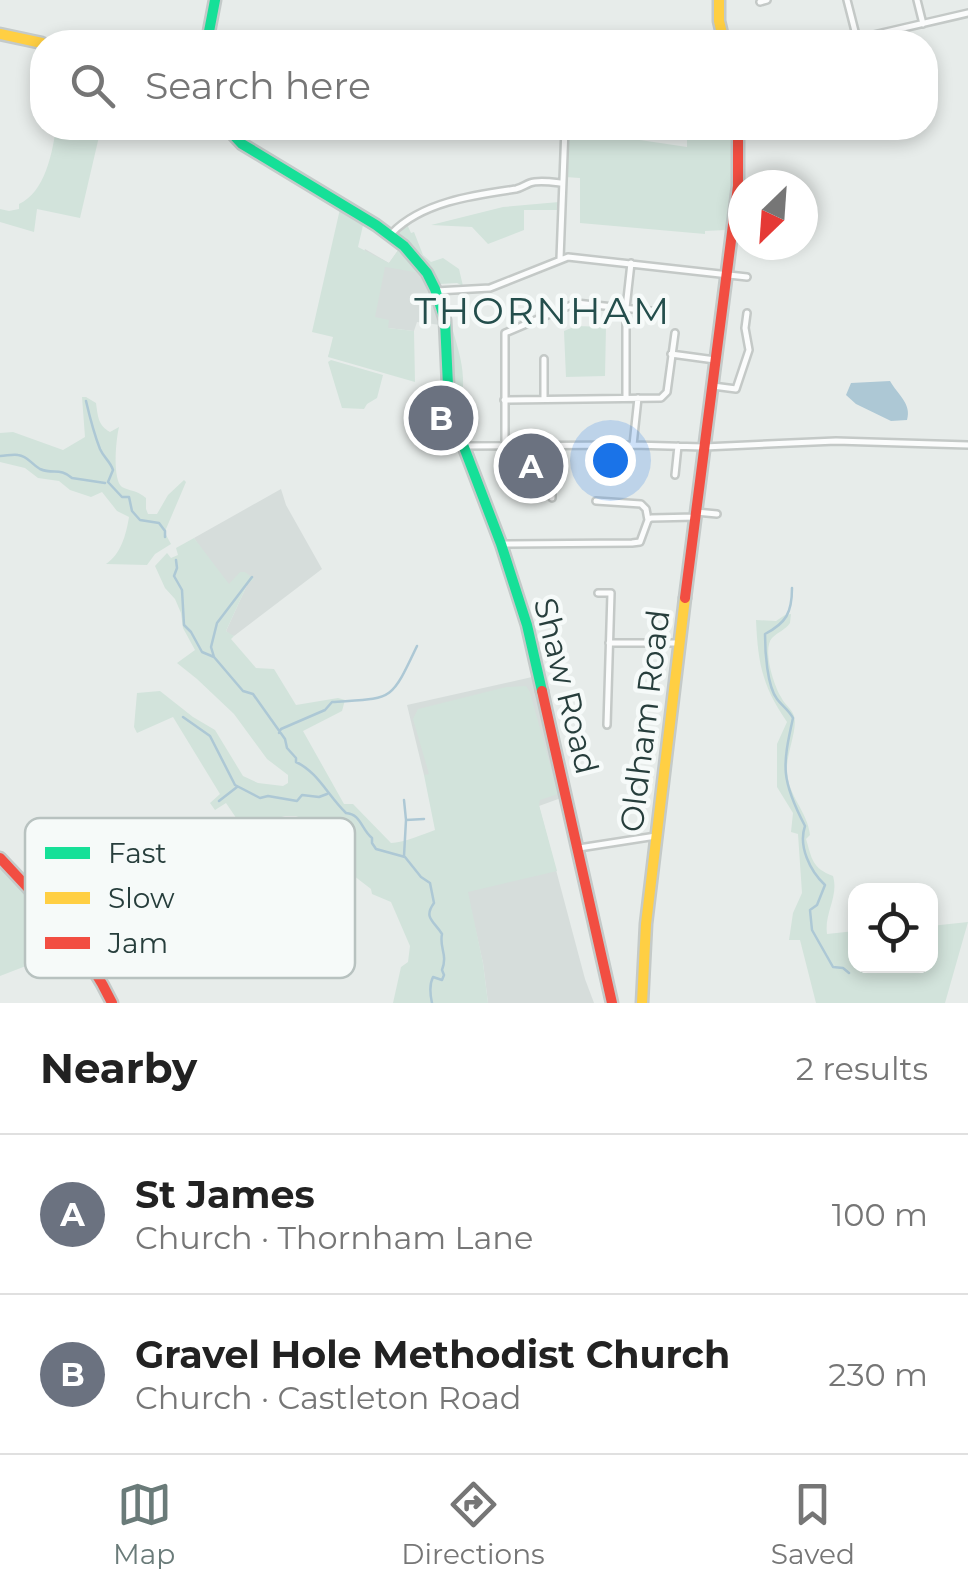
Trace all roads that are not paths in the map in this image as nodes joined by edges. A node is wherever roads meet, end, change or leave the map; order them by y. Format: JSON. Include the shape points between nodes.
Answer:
{"nodes":[{"id":1,"x":215,"y":0,"type":"edge"},
{"id":2,"x":718,"y":0,"type":"edge"},
{"id":3,"x":847,"y":0,"type":"edge"},
{"id":4,"x":917,"y":0,"type":"edge"},
{"id":5,"x":968,"y":13,"type":"edge"},
{"id":6,"x":923,"y":24,"type":"junction"},
{"id":7,"x":209,"y":30,"type":"edge"},
{"id":8,"x":721,"y":30,"type":"edge"},
{"id":9,"x":854,"y":30,"type":"edge"},
{"id":10,"x":896,"y":30,"type":"edge"},
{"id":11,"x":0,"y":34,"type":"edge"},
{"id":12,"x":30,"y":40,"type":"edge"},
{"id":13,"x":238,"y":140,"type":"edge"},
{"id":14,"x":564,"y":140,"type":"edge"},
{"id":15,"x":738,"y":140,"type":"edge"},
{"id":16,"x":561,"y":182,"type":"junction"},
{"id":17,"x":392,"y":234,"type":"junction"},
{"id":18,"x":560,"y":259,"type":"junction"},
{"id":19,"x":632,"y":263,"type":"junction"},
{"id":20,"x":725,"y":274,"type":"junction"},
{"id":21,"x":747,"y":277,"type":"dead end"},
{"id":22,"x":436,"y":291,"type":"junction"},
{"id":23,"x":626,"y":308,"type":"junction"},
{"id":24,"x":660,"y":312,"type":"dead end"},
{"id":25,"x":747,"y":313,"type":"dead end"},
{"id":26,"x":675,"y":333,"type":"dead end"},
{"id":27,"x":671,"y":354,"type":"junction"},
{"id":28,"x":544,"y":359,"type":"dead end"},
{"id":29,"x":714,"y":360,"type":"junction"},
{"id":30,"x":712,"y":386,"type":"junction"},
{"id":31,"x":736,"y":389,"type":"junction"},
{"id":32,"x":626,"y":398,"type":"junction"},
{"id":33,"x":638,"y":398,"type":"junction"},
{"id":34,"x":544,"y":399,"type":"junction"},
{"id":35,"x":734,"y":399,"type":"dead end"},
{"id":36,"x":504,"y":400,"type":"junction"},
{"id":37,"x":633,"y":444,"type":"junction"},
{"id":38,"x":552,"y":445,"type":"junction"},
{"id":39,"x":968,"y":445,"type":"edge"},
{"id":40,"x":463,"y":446,"type":"junction"},
{"id":41,"x":504,"y":446,"type":"junction"},
{"id":42,"x":678,"y":446,"type":"junction"},
{"id":43,"x":704,"y":446,"type":"junction"},
{"id":44,"x":676,"y":475,"type":"dead end"},
{"id":45,"x":550,"y":494,"type":"dead end"},
{"id":46,"x":596,"y":501,"type":"dead end"},
{"id":47,"x":696,"y":514,"type":"junction"},
{"id":48,"x":717,"y":514,"type":"dead end"},
{"id":49,"x":648,"y":520,"type":"junction"},
{"id":50,"x":502,"y":544,"type":"junction"},
{"id":51,"x":598,"y":593,"type":"dead end"},
{"id":52,"x":609,"y":643,"type":"junction"},
{"id":53,"x":679,"y":644,"type":"junction"},
{"id":54,"x":607,"y":725,"type":"dead end"},
{"id":55,"x":656,"y":836,"type":"junction"},
{"id":56,"x":579,"y":848,"type":"junction"},
{"id":57,"x":0,"y":858,"type":"edge"},
{"id":58,"x":25,"y":886,"type":"edge"},
{"id":59,"x":100,"y":978,"type":"edge"},
{"id":60,"x":112,"y":1003,"type":"edge"},
{"id":61,"x":612,"y":1003,"type":"edge"},
{"id":62,"x":642,"y":1003,"type":"edge"}],
"edges":[{"from":1,"to":7,"type":"main road"},
{"from":2,"to":8,"type":"main road"},
{"from":3,"to":9,"type":"street"},
{"from":4,"to":6,"type":"street"},
{"from":5,"to":6,"type":"street"},
{"from":6,"to":10,"type":"street"},
{"from":11,"to":12,"type":"main road"},
{"from":13,"to":17,"type":"main road"},
{"from":14,"to":16,"type":"street"},
{"from":15,"to":20,"type":"main road","name":"Oldham Road"},
{"from":16,"to":17,"type":"street","via":[[532,182],[461,200],[414,216]]},
{"from":16,"to":18,"type":"street"},
{"from":17,"to":22,"type":"main road"},
{"from":18,"to":19,"type":"street"},
{"from":18,"to":22,"type":"street","via":[[490,288]]},
{"from":19,"to":20,"type":"street"},
{"from":19,"to":23,"type":"street"},
{"from":20,"to":21,"type":"street"},
{"from":20,"to":29,"type":"main road","name":"Oldham Road"},
{"from":22,"to":40,"type":"main road","name":"Shaw Road","via":[[445,324],[445,391]]},
{"from":23,"to":24,"type":"street"},
{"from":23,"to":32,"type":"street"},
{"from":23,"to":36,"type":"street","via":[[569,304],[505,333]]},
{"from":25,"to":31,"type":"street","via":[[749,350]]},
{"from":26,"to":27,"type":"street"},
{"from":27,"to":29,"type":"street"},
{"from":27,"to":33,"type":"street","via":[[665,396]]},
{"from":28,"to":34,"type":"street"},
{"from":29,"to":30,"type":"main road","name":"Oldham Road"},
{"from":30,"to":31,"type":"street"},
{"from":30,"to":43,"type":"main road","name":"Oldham Road"},
{"from":31,"to":35,"type":"street"},
{"from":32,"to":33,"type":"street"},
{"from":32,"to":34,"type":"street"},
{"from":33,"to":37,"type":"street"},
{"from":34,"to":36,"type":"street"},
{"from":36,"to":41,"type":"street"},
{"from":37,"to":38,"type":"street"},
{"from":37,"to":42,"type":"street"},
{"from":38,"to":41,"type":"street"},
{"from":38,"to":45,"type":"street"},
{"from":39,"to":43,"type":"street"},
{"from":40,"to":41,"type":"street"},
{"from":40,"to":50,"type":"main road","name":"Shaw Road"},
{"from":42,"to":43,"type":"street"},
{"from":42,"to":44,"type":"street"},
{"from":43,"to":47,"type":"main road","name":"Oldham Road"},
{"from":46,"to":49,"type":"street","via":[[641,504]]},
{"from":47,"to":48,"type":"street"},
{"from":47,"to":49,"type":"street"},
{"from":47,"to":53,"type":"main road","name":"Oldham Road"},
{"from":49,"to":50,"type":"street","via":[[640,542]]},
{"from":50,"to":56,"type":"main road","name":"Shaw Road"},
{"from":51,"to":52,"type":"street","via":[[610,593]]},
{"from":52,"to":53,"type":"street"},
{"from":52,"to":54,"type":"street"},
{"from":53,"to":55,"type":"main road","name":"Oldham Road"},
{"from":55,"to":56,"type":"street"},
{"from":55,"to":62,"type":"main road","name":"Oldham Road"},
{"from":56,"to":61,"type":"main road","name":"Shaw Road"},
{"from":57,"to":58,"type":"main road"},
{"from":59,"to":60,"type":"main road"}]}
